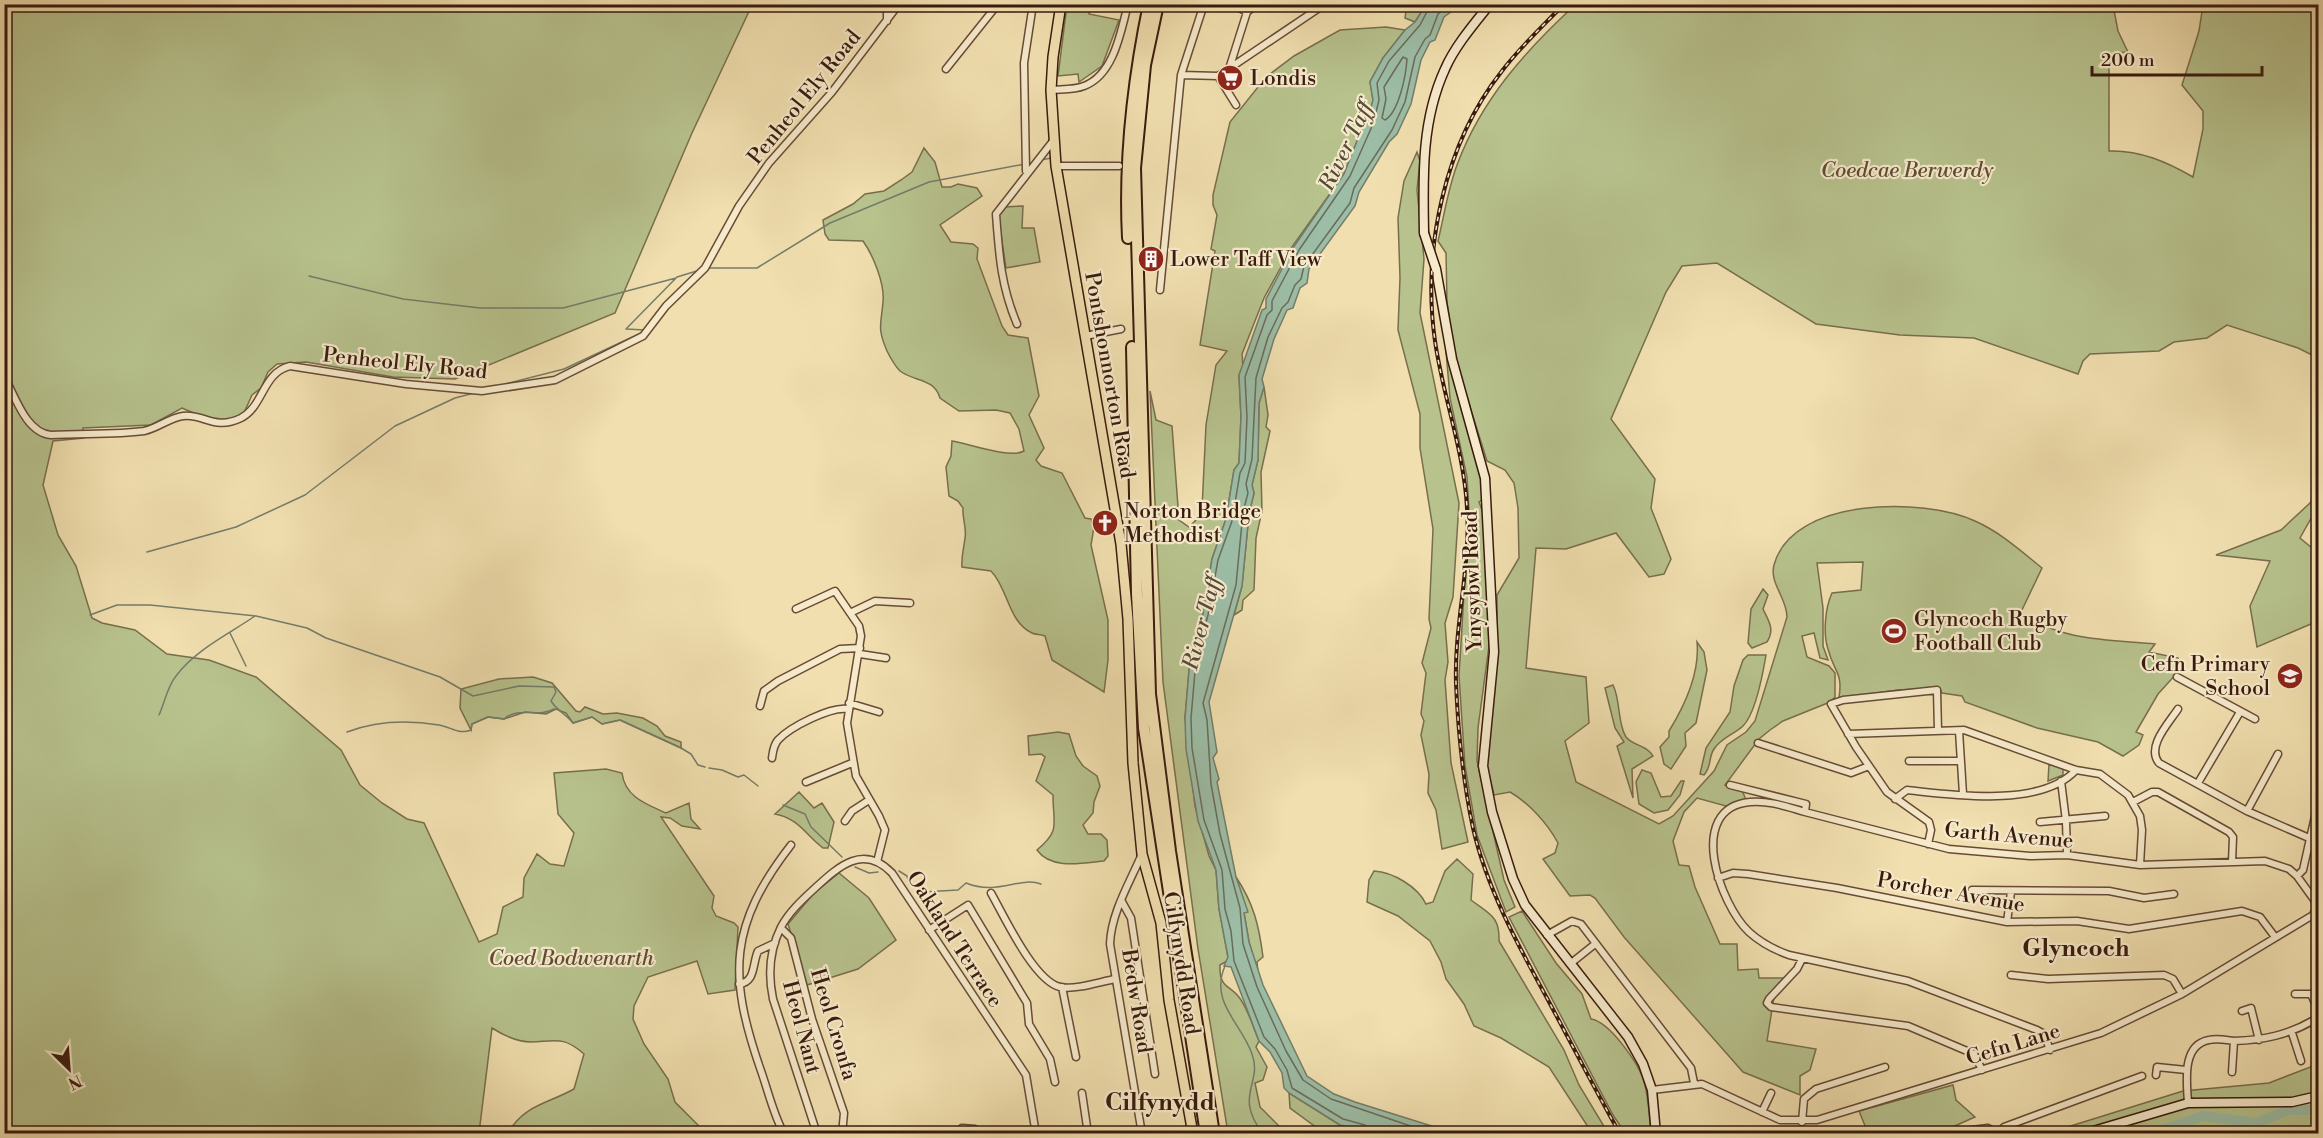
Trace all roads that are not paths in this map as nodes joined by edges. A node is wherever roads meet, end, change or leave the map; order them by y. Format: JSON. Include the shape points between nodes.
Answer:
{"nodes":[{"id":1,"x":887,"y":4,"type":"edge"},
{"id":2,"x":899,"y":4,"type":"edge"},
{"id":3,"x":998,"y":4,"type":"edge"},
{"id":4,"x":1033,"y":4,"type":"edge"},
{"id":5,"x":1061,"y":4,"type":"edge"},
{"id":6,"x":1128,"y":4,"type":"edge"},
{"id":7,"x":1149,"y":4,"type":"edge"},
{"id":8,"x":1158,"y":4,"type":"edge"},
{"id":9,"x":1204,"y":4,"type":"edge"},
{"id":10,"x":1232,"y":4,"type":"edge"},
{"id":11,"x":1257,"y":4,"type":"edge"},
{"id":12,"x":1325,"y":4,"type":"edge"},
{"id":13,"x":1489,"y":5,"type":"edge"},
{"id":14,"x":1246,"y":12,"type":"junction"},
{"id":15,"x":887,"y":21,"type":"junction"},
{"id":16,"x":946,"y":69,"type":"dead end"},
{"id":17,"x":1228,"y":70,"type":"junction"},
{"id":18,"x":1180,"y":75,"type":"junction"},
{"id":19,"x":1218,"y":76,"type":"junction"},
{"id":20,"x":1051,"y":90,"type":"junction"},
{"id":21,"x":1236,"y":105,"type":"dead end"},
{"id":22,"x":1053,"y":141,"type":"junction"},
{"id":23,"x":1056,"y":166,"type":"junction"},
{"id":24,"x":1119,"y":166,"type":"dead end"},
{"id":25,"x":1026,"y":172,"type":"junction"},
{"id":26,"x":1160,"y":290,"type":"dead end"},
{"id":27,"x":1017,"y":324,"type":"dead end"},
{"id":28,"x":1121,"y":329,"type":"dead end"},
{"id":29,"x":1085,"y":336,"type":"junction"},
{"id":30,"x":4,"y":376,"type":"edge"},
{"id":31,"x":905,"y":594,"type":"dead end"},
{"id":32,"x":796,"y":609,"type":"dead end"},
{"id":33,"x":850,"y":613,"type":"junction"},
{"id":34,"x":860,"y":651,"type":"junction"},
{"id":35,"x":886,"y":658,"type":"dead end"},
{"id":36,"x":2177,"y":677,"type":"dead end"},
{"id":37,"x":760,"y":706,"type":"dead end"},
{"id":38,"x":848,"y":706,"type":"junction"},
{"id":39,"x":2178,"y":709,"type":"dead end"},
{"id":40,"x":879,"y":712,"type":"dead end"},
{"id":41,"x":2240,"y":712,"type":"junction"},
{"id":42,"x":2254,"y":719,"type":"dead end"},
{"id":43,"x":1938,"y":731,"type":"junction"},
{"id":44,"x":1959,"y":731,"type":"junction"},
{"id":45,"x":1848,"y":734,"type":"junction"},
{"id":46,"x":1758,"y":743,"type":"dead end"},
{"id":47,"x":2278,"y":754,"type":"dead end"},
{"id":48,"x":772,"y":758,"type":"dead end"},
{"id":49,"x":1909,"y":761,"type":"dead end"},
{"id":50,"x":1960,"y":761,"type":"junction"},
{"id":51,"x":852,"y":763,"type":"junction"},
{"id":52,"x":1133,"y":763,"type":"joint"},
{"id":53,"x":1869,"y":766,"type":"junction"},
{"id":54,"x":2076,"y":770,"type":"junction"},
{"id":55,"x":2061,"y":781,"type":"junction"},
{"id":56,"x":806,"y":782,"type":"dead end"},
{"id":57,"x":2198,"y":783,"type":"junction"},
{"id":58,"x":1730,"y":785,"type":"dead end"},
{"id":59,"x":1963,"y":794,"type":"junction"},
{"id":60,"x":1895,"y":799,"type":"junction"},
{"id":61,"x":869,"y":800,"type":"junction"},
{"id":62,"x":2133,"y":802,"type":"junction"},
{"id":63,"x":2319,"y":803,"type":"edge"},
{"id":64,"x":2247,"y":811,"type":"junction"},
{"id":65,"x":1805,"y":812,"type":"junction"},
{"id":66,"x":2105,"y":816,"type":"dead end"},
{"id":67,"x":2066,"y":820,"type":"junction"},
{"id":68,"x":845,"y":821,"type":"dead end"},
{"id":69,"x":2040,"y":822,"type":"dead end"},
{"id":70,"x":2309,"y":838,"type":"junction"},
{"id":71,"x":1928,"y":844,"type":"junction"},
{"id":72,"x":791,"y":845,"type":"dead end"},
{"id":73,"x":2308,"y":847,"type":"junction"},
{"id":74,"x":2319,"y":850,"type":"edge"},
{"id":75,"x":1142,"y":854,"type":"junction"},
{"id":76,"x":2067,"y":855,"type":"junction"},
{"id":77,"x":2232,"y":861,"type":"junction"},
{"id":78,"x":877,"y":862,"type":"junction"},
{"id":79,"x":2140,"y":865,"type":"junction"},
{"id":80,"x":2297,"y":876,"type":"junction"},
{"id":81,"x":1718,"y":878,"type":"junction"},
{"id":82,"x":1972,"y":890,"type":"dead end"},
{"id":83,"x":2011,"y":892,"type":"junction"},
{"id":84,"x":991,"y":893,"type":"dead end"},
{"id":85,"x":2174,"y":894,"type":"dead end"},
{"id":86,"x":1121,"y":900,"type":"junction"},
{"id":87,"x":2317,"y":908,"type":"edge"},
{"id":88,"x":2007,"y":922,"type":"junction"},
{"id":89,"x":781,"y":927,"type":"junction"},
{"id":90,"x":929,"y":930,"type":"junction"},
{"id":91,"x":1547,"y":935,"type":"junction"},
{"id":92,"x":2275,"y":937,"type":"junction"},
{"id":93,"x":775,"y":943,"type":"junction"},
{"id":94,"x":1595,"y":944,"type":"junction"},
{"id":95,"x":1802,"y":959,"type":"junction"},
{"id":96,"x":1570,"y":964,"type":"junction"},
{"id":97,"x":2011,"y":975,"type":"dead end"},
{"id":98,"x":1115,"y":979,"type":"junction"},
{"id":99,"x":739,"y":984,"type":"junction"},
{"id":100,"x":1062,"y":987,"type":"junction"},
{"id":101,"x":2181,"y":994,"type":"junction"},
{"id":102,"x":2295,"y":994,"type":"dead end"},
{"id":103,"x":2242,"y":1011,"type":"dead end"},
{"id":104,"x":2316,"y":1021,"type":"edge"},
{"id":105,"x":2292,"y":1033,"type":"junction"},
{"id":106,"x":2259,"y":1040,"type":"junction"},
{"id":107,"x":2234,"y":1041,"type":"junction"},
{"id":108,"x":2050,"y":1050,"type":"junction"},
{"id":109,"x":1077,"y":1057,"type":"dead end"},
{"id":110,"x":2298,"y":1058,"type":"dead end"},
{"id":111,"x":1885,"y":1067,"type":"dead end"},
{"id":112,"x":2230,"y":1068,"type":"dead end"},
{"id":113,"x":1982,"y":1070,"type":"junction"},
{"id":114,"x":2186,"y":1070,"type":"junction"},
{"id":115,"x":1155,"y":1074,"type":"dead end"},
{"id":116,"x":2156,"y":1075,"type":"dead end"},
{"id":117,"x":2142,"y":1076,"type":"dead end"},
{"id":118,"x":1055,"y":1082,"type":"dead end"},
{"id":119,"x":1694,"y":1083,"type":"junction"},
{"id":120,"x":1652,"y":1090,"type":"junction"},
{"id":121,"x":1082,"y":1093,"type":"dead end"},
{"id":122,"x":1771,"y":1093,"type":"dead end"},
{"id":123,"x":2319,"y":1096,"type":"edge"},
{"id":124,"x":2188,"y":1103,"type":"junction"},
{"id":125,"x":1762,"y":1112,"type":"junction"},
{"id":126,"x":1802,"y":1122,"type":"junction"},
{"id":127,"x":962,"y":1128,"type":"dead end"},
{"id":128,"x":1964,"y":1131,"type":"dead end"},
{"id":129,"x":2087,"y":1133,"type":"edge"},
{"id":130,"x":784,"y":1134,"type":"edge"},
{"id":131,"x":817,"y":1134,"type":"edge"},
{"id":132,"x":842,"y":1134,"type":"edge"},
{"id":133,"x":980,"y":1134,"type":"edge"},
{"id":134,"x":1036,"y":1134,"type":"edge"},
{"id":135,"x":1088,"y":1134,"type":"edge"},
{"id":136,"x":1142,"y":1134,"type":"edge"},
{"id":137,"x":1194,"y":1134,"type":"edge"},
{"id":138,"x":1206,"y":1134,"type":"edge"},
{"id":139,"x":1214,"y":1134,"type":"edge"},
{"id":140,"x":1656,"y":1134,"type":"edge"},
{"id":141,"x":1999,"y":1134,"type":"edge"}],
"edges":[{"from":1,"to":15,"type":"street"},
{"from":2,"to":15,"type":"street","name":"Penheol Ely Road"},
{"from":3,"to":16,"type":"street"},
{"from":4,"to":25,"type":"street","via":[[1024,63]]},
{"from":5,"to":20,"type":"main road","name":"Pontshonnorton Road"},
{"from":6,"to":20,"type":"street","via":[[1110,60],[1094,80],[1075,88]]},
{"from":7,"to":138,"type":"highway","via":[[1127,169],[1141,694],[1148,764]]},
{"from":8,"to":139,"type":"highway","via":[[1145,65],[1135,168],[1150,694],[1168,840]]},
{"from":9,"to":18,"type":"street"},
{"from":10,"to":14,"type":"street"},
{"from":11,"to":14,"type":"street"},
{"from":12,"to":17,"type":"street"},
{"from":13,"to":91,"type":"main road","name":"Ynysybwl Road","bridge":true,"via":[[1457,48],[1434,95],[1423,165],[1424,233],[1436,269],[1450,348],[1485,478],[1488,504],[1494,652],[1483,766],[1492,812],[1513,879],[1525,905]]},
{"from":14,"to":17,"type":"street"},
{"from":15,"to":30,"type":"street","name":"Penheol Ely Road","via":[[832,92],[769,163],[739,206],[705,268],[666,306],[643,336],[568,376],[536,384],[473,390],[364,379],[290,366],[273,374],[243,417],[227,423],[185,416],[141,431],[51,435],[42,435],[29,423]]},
{"from":17,"to":19,"type":"street"},
{"from":18,"to":19,"type":"street"},
{"from":18,"to":26,"type":"street"},
{"from":19,"to":21,"type":"street"},
{"from":20,"to":22,"type":"main road","name":"Pontshonnorton Road"},
{"from":22,"to":23,"type":"main road","name":"Pontshonnorton Road"},
{"from":22,"to":25,"type":"street"},
{"from":23,"to":24,"type":"street"},
{"from":23,"to":29,"type":"main road","name":"Pontshonnorton Road"},
{"from":25,"to":27,"type":"street","via":[[996,214],[1000,269]]},
{"from":28,"to":29,"type":"street"},
{"from":29,"to":52,"type":"main road","name":"Pontshonnorton Road","via":[[1121,544]]},
{"from":31,"to":33,"type":"street","via":[[907,603],[875,601]]},
{"from":32,"to":33,"type":"street","via":[[836,591]]},
{"from":33,"to":34,"type":"street","via":[[860,631]]},
{"from":34,"to":35,"type":"street"},
{"from":34,"to":37,"type":"street","via":[[840,649],[778,681],[764,691]]},
{"from":34,"to":38,"type":"street"},
{"from":36,"to":41,"type":"street"},
{"from":38,"to":40,"type":"street"},
{"from":38,"to":48,"type":"street","via":[[833,709],[789,731],[774,745]]},
{"from":38,"to":51,"type":"street"},
{"from":39,"to":57,"type":"street","via":[[2155,746],[2154,755],[2159,764]]},
{"from":41,"to":42,"type":"street"},
{"from":41,"to":57,"type":"street"},
{"from":43,"to":44,"type":"street"},
{"from":43,"to":45,"type":"street"},
{"from":43,"to":45,"type":"street","via":[[1937,690],[1831,704]]},
{"from":44,"to":50,"type":"street"},
{"from":44,"to":54,"type":"street"},
{"from":45,"to":53,"type":"street"},
{"from":46,"to":53,"type":"street","via":[[1851,773]]},
{"from":47,"to":64,"type":"street"},
{"from":49,"to":50,"type":"street"},
{"from":50,"to":59,"type":"street"},
{"from":51,"to":56,"type":"street"},
{"from":51,"to":61,"type":"street"},
{"from":52,"to":75,"type":"main road","name":"Cilfynydd Road"},
{"from":53,"to":60,"type":"street"},
{"from":54,"to":55,"type":"street"},
{"from":54,"to":62,"type":"street","via":[[2106,777]]},
{"from":55,"to":59,"type":"street","via":[[2007,797]]},
{"from":55,"to":67,"type":"street"},
{"from":57,"to":64,"type":"street"},
{"from":58,"to":65,"type":"street","name":"Garth Avenue","via":[[1806,804]]},
{"from":59,"to":60,"type":"street","via":[[1907,790]]},
{"from":60,"to":71,"type":"street","via":[[1929,822]]},
{"from":61,"to":68,"type":"street"},
{"from":61,"to":78,"type":"street","via":[[885,830]]},
{"from":62,"to":77,"type":"street","via":[[2158,792],[2229,832],[2233,837]]},
{"from":62,"to":79,"type":"street","via":[[2142,823]]},
{"from":63,"to":70,"type":"street"},
{"from":64,"to":70,"type":"street"},
{"from":65,"to":71,"type":"street","name":"Garth Avenue"},
{"from":65,"to":81,"type":"street","via":[[1770,802],[1750,802],[1732,809],[1713,834]]},
{"from":66,"to":67,"type":"street"},
{"from":67,"to":69,"type":"street"},
{"from":67,"to":76,"type":"street"},
{"from":70,"to":73,"type":"street"},
{"from":71,"to":76,"type":"street","name":"Garth Avenue","via":[[2006,855]]},
{"from":72,"to":99,"type":"street","via":[[765,882],[745,923]]},
{"from":73,"to":74,"type":"street"},
{"from":73,"to":80,"type":"street","via":[[2303,870]]},
{"from":75,"to":86,"type":"street","name":"Bedw Road"},
{"from":75,"to":137,"type":"main road","name":"Cilfynydd Road","via":[[1161,923]]},
{"from":76,"to":79,"type":"street","name":"Garth Avenue"},
{"from":77,"to":79,"type":"street","name":"Garth Avenue"},
{"from":77,"to":80,"type":"street","name":"Garth Avenue","via":[[2265,861]]},
{"from":78,"to":89,"type":"street","name":"Oakland Terrace","via":[[858,859],[840,866],[790,912]]},
{"from":78,"to":90,"type":"street","name":"Oakland Terrace","via":[[892,873]]},
{"from":80,"to":87,"type":"street"},
{"from":81,"to":88,"type":"street","name":"Porcher Avenue","via":[[1738,873],[1837,888]]},
{"from":81,"to":95,"type":"street","via":[[1737,918],[1749,932],[1775,950]]},
{"from":82,"to":83,"type":"street"},
{"from":83,"to":85,"type":"street","via":[[2109,891],[2144,898]]},
{"from":83,"to":88,"type":"street"},
{"from":84,"to":100,"type":"street","via":[[1042,975]]},
{"from":86,"to":98,"type":"street","name":"Bedw Road","via":[[1111,931]]},
{"from":86,"to":115,"type":"street","via":[[1131,918]]},
{"from":87,"to":92,"type":"street","name":"Cefn Lane","via":[[2313,915]]},
{"from":88,"to":92,"type":"street","name":"Porcher Avenue","via":[[2077,921],[2129,929],[2242,911],[2260,917]]},
{"from":89,"to":93,"type":"street","name":"Heol Nant"},
{"from":89,"to":132,"type":"street","name":"Heol Cronfa","via":[[791,938],[812,1019],[844,1113]]},
{"from":90,"to":118,"type":"street","via":[[968,905],[1027,1003],[1029,1024],[1050,1059]]},
{"from":90,"to":134,"type":"street","name":"Oakland Terrace","via":[[1026,1075]]},
{"from":91,"to":94,"type":"street","via":[[1572,921],[1581,924]]},
{"from":91,"to":96,"type":"main road","name":"Ynysybwl Road"},
{"from":92,"to":101,"type":"street","name":"Cefn Lane"},
{"from":93,"to":99,"type":"street","via":[[758,951],[751,978]]},
{"from":93,"to":131,"type":"street","name":"Heol Nant","via":[[771,969],[773,999]]},
{"from":94,"to":96,"type":"street"},
{"from":94,"to":119,"type":"street","via":[[1691,1068]]},
{"from":95,"to":108,"type":"street","via":[[1908,981],[2041,1032]]},
{"from":95,"to":113,"type":"street","via":[[1768,999],[1771,1007],[1908,1026],[1974,1054]]},
{"from":96,"to":120,"type":"main road","name":"Ynysybwl Road","via":[[1628,1037],[1644,1064]]},
{"from":97,"to":101,"type":"street","via":[[2048,979],[2164,975],[2173,979]]},
{"from":98,"to":100,"type":"street"},
{"from":98,"to":136,"type":"street","name":"Bedw Road"},
{"from":99,"to":130,"type":"street","via":[[747,1030]]},
{"from":100,"to":109,"type":"street"},
{"from":101,"to":108,"type":"street","name":"Cefn Lane","via":[[2101,1033]]},
{"from":102,"to":104,"type":"street","via":[[2311,994],[2318,1010]]},
{"from":103,"to":106,"type":"street","via":[[2251,1008]]},
{"from":104,"to":105,"type":"street"},
{"from":105,"to":106,"type":"street"},
{"from":105,"to":110,"type":"street"},
{"from":106,"to":107,"type":"street"},
{"from":107,"to":112,"type":"street"},
{"from":107,"to":114,"type":"street","via":[[2209,1040],[2199,1045],[2191,1053]]},
{"from":108,"to":113,"type":"street","name":"Cefn Lane"},
{"from":111,"to":126,"type":"street","via":[[1816,1089],[1804,1099]]},
{"from":113,"to":126,"type":"street","name":"Cefn Lane"},
{"from":114,"to":116,"type":"street","via":[[2157,1067]]},
{"from":114,"to":124,"type":"street"},
{"from":117,"to":141,"type":"street","via":[[2004,1127]]},
{"from":119,"to":120,"type":"street","name":"Cefn Lane"},
{"from":119,"to":125,"type":"street","name":"Cefn Lane"},
{"from":120,"to":140,"type":"main road","name":"Ynysybwl Road"},
{"from":121,"to":135,"type":"street"},
{"from":122,"to":125,"type":"street"},
{"from":123,"to":124,"type":"main road","via":[[2292,1102]]},
{"from":124,"to":129,"type":"main road"},
{"from":125,"to":126,"type":"street","name":"Cefn Lane","via":[[1780,1120]]},
{"from":127,"to":133,"type":"street","via":[[975,1129]]},
{"from":128,"to":141,"type":"street","via":[[1988,1128]]}]}
